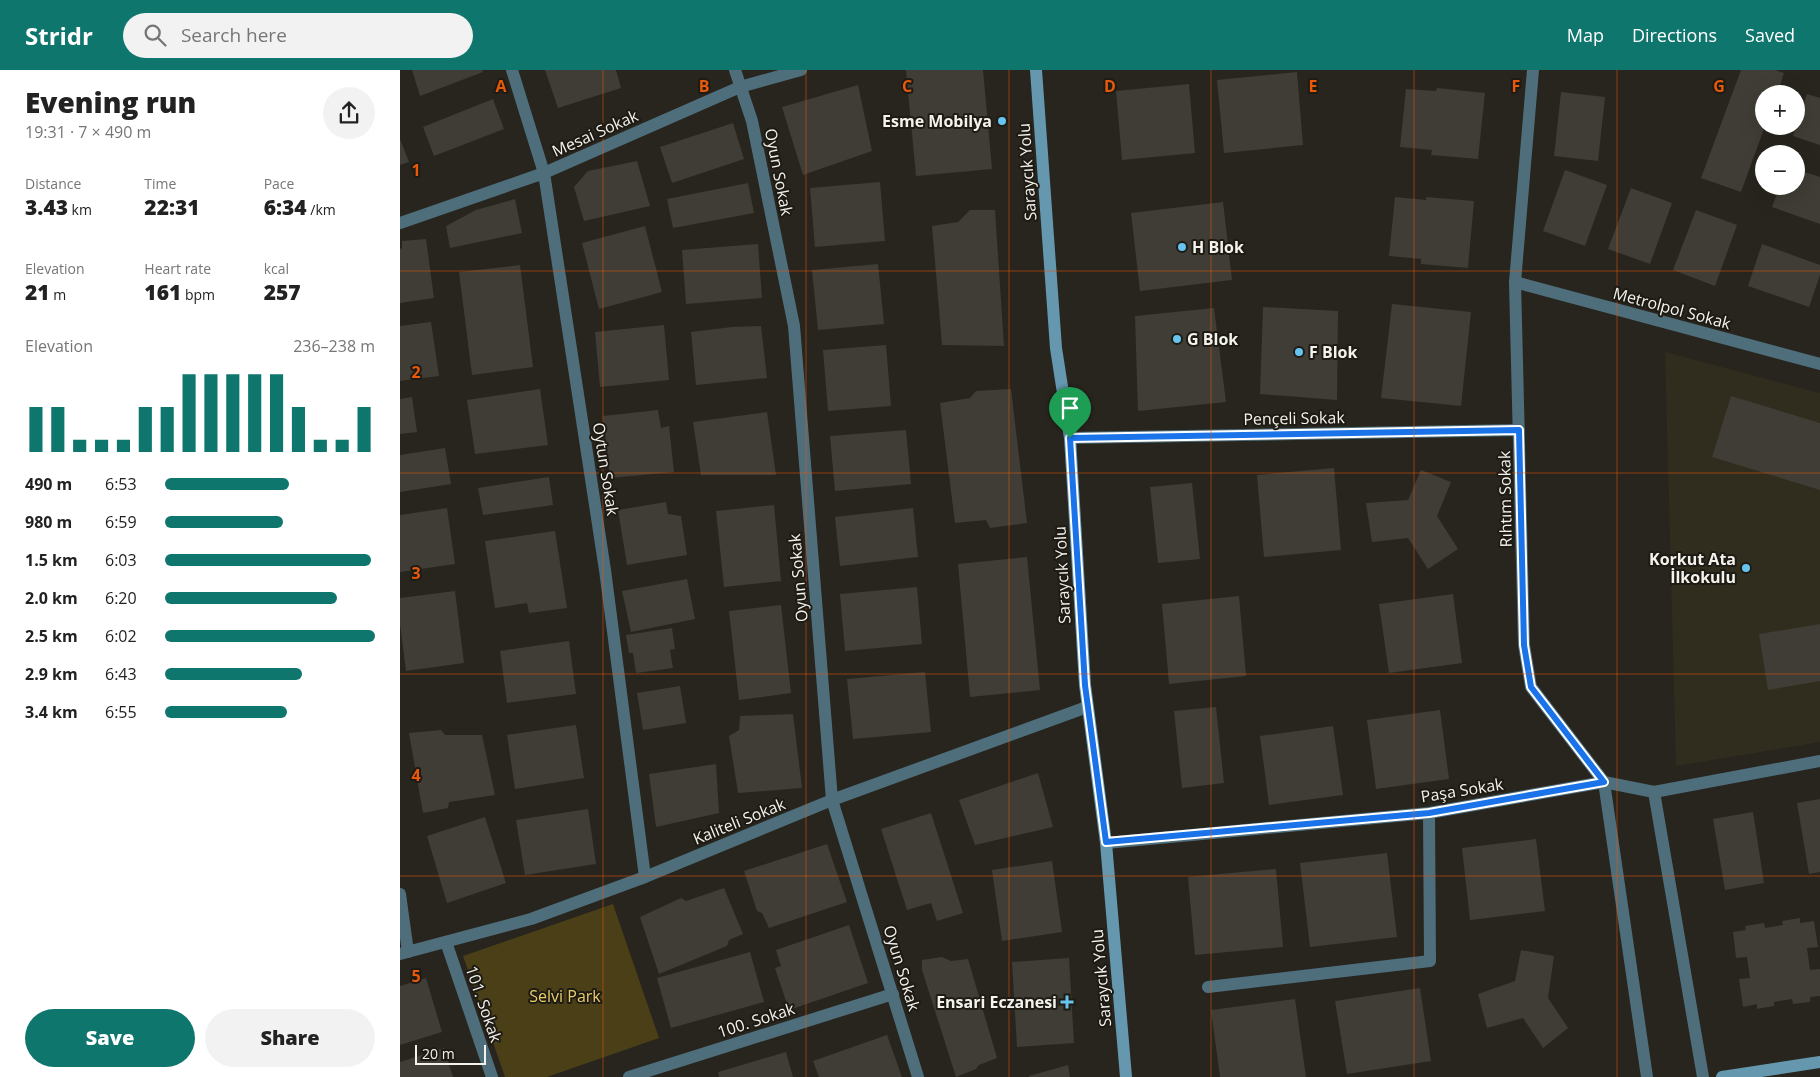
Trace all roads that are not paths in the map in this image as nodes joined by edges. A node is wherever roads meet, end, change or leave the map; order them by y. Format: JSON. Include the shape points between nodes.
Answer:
{"nodes":[{"id":1,"x":512,"y":70,"type":"edge"},
{"id":2,"x":736,"y":70,"type":"edge"},
{"id":3,"x":801,"y":70,"type":"edge"},
{"id":4,"x":1036,"y":70,"type":"edge"},
{"id":5,"x":1533,"y":70,"type":"edge"},
{"id":6,"x":740,"y":87,"type":"junction"},
{"id":7,"x":544,"y":173,"type":"junction"},
{"id":8,"x":400,"y":223,"type":"edge"},
{"id":9,"x":1516,"y":282,"type":"junction"},
{"id":10,"x":1820,"y":364,"type":"edge"},
{"id":11,"x":1519,"y":430,"type":"junction"},
{"id":12,"x":1070,"y":438,"type":"junction"},
{"id":13,"x":1087,"y":707,"type":"junction"},
{"id":14,"x":1820,"y":761,"type":"edge"},
{"id":15,"x":1604,"y":782,"type":"junction"},
{"id":16,"x":1654,"y":792,"type":"junction"},
{"id":17,"x":832,"y":800,"type":"junction"},
{"id":18,"x":1429,"y":813,"type":"junction"},
{"id":19,"x":1106,"y":842,"type":"junction"},
{"id":20,"x":645,"y":877,"type":"junction"},
{"id":21,"x":400,"y":894,"type":"edge"},
{"id":22,"x":446,"y":942,"type":"junction"},
{"id":23,"x":404,"y":953,"type":"edge"},
{"id":24,"x":1208,"y":986,"type":"dead end"},
{"id":25,"x":893,"y":994,"type":"junction"},
{"id":26,"x":1820,"y":1062,"type":"edge"},
{"id":27,"x":492,"y":1077,"type":"edge"},
{"id":28,"x":629,"y":1077,"type":"edge"},
{"id":29,"x":918,"y":1077,"type":"edge"},
{"id":30,"x":1126,"y":1077,"type":"edge"},
{"id":31,"x":1647,"y":1077,"type":"edge"},
{"id":32,"x":1703,"y":1077,"type":"edge"},
{"id":33,"x":1722,"y":1077,"type":"edge"}],
"edges":[{"from":1,"to":7,"type":"street","name":"Oytun Sokak"},
{"from":2,"to":6,"type":"street","name":"Oyun Sokak"},
{"from":3,"to":6,"type":"street","name":"Mesai Sokak"},
{"from":4,"to":12,"type":"main road","name":"Saraycık Yolu","via":[[1056,348]]},
{"from":5,"to":9,"type":"street","name":"Rıhtım Sokak"},
{"from":6,"to":7,"type":"street","name":"Mesai Sokak"},
{"from":6,"to":17,"type":"street","name":"Oyun Sokak","via":[[752,121],[794,326]]},
{"from":7,"to":8,"type":"street","name":"Mesai Sokak"},
{"from":7,"to":20,"type":"street","name":"Oytun Sokak","via":[[605,570]]},
{"from":9,"to":10,"type":"street","name":"Metrolpol Sokak"},
{"from":9,"to":11,"type":"street","name":"Rıhtım Sokak"},
{"from":11,"to":12,"type":"street","name":"Pençeli Sokak"},
{"from":11,"to":15,"type":"street","name":"Rıhtım Sokak","via":[[1524,645],[1531,687]]},
{"from":12,"to":13,"type":"main road","name":"Saraycık Yolu"},
{"from":13,"to":17,"type":"street","name":"Kaliteli Sokak"},
{"from":13,"to":19,"type":"main road","name":"Saraycık Yolu"},
{"from":14,"to":16,"type":"street","name":"Paşa Sokak"},
{"from":15,"to":16,"type":"street","name":"Paşa Sokak"},
{"from":15,"to":18,"type":"street","name":"Paşa Sokak"},
{"from":15,"to":31,"type":"street"},
{"from":16,"to":32,"type":"street"},
{"from":17,"to":20,"type":"street","name":"Kaliteli Sokak"},
{"from":17,"to":25,"type":"street","name":"Oyun Sokak"},
{"from":18,"to":19,"type":"street","name":"Paşa Sokak"},
{"from":18,"to":24,"type":"street","via":[[1430,961]]},
{"from":19,"to":30,"type":"main road","name":"Saraycık Yolu"},
{"from":20,"to":22,"type":"street","name":"Kaliteli Sokak","via":[[532,920]]},
{"from":21,"to":23,"type":"street"},
{"from":22,"to":23,"type":"street","name":"Kaliteli Sokak"},
{"from":22,"to":27,"type":"street","name":"101. Sokak"},
{"from":25,"to":28,"type":"street","name":"100. Sokak"},
{"from":25,"to":29,"type":"street","name":"Oyun Sokak"},
{"from":26,"to":33,"type":"main road"}]}
